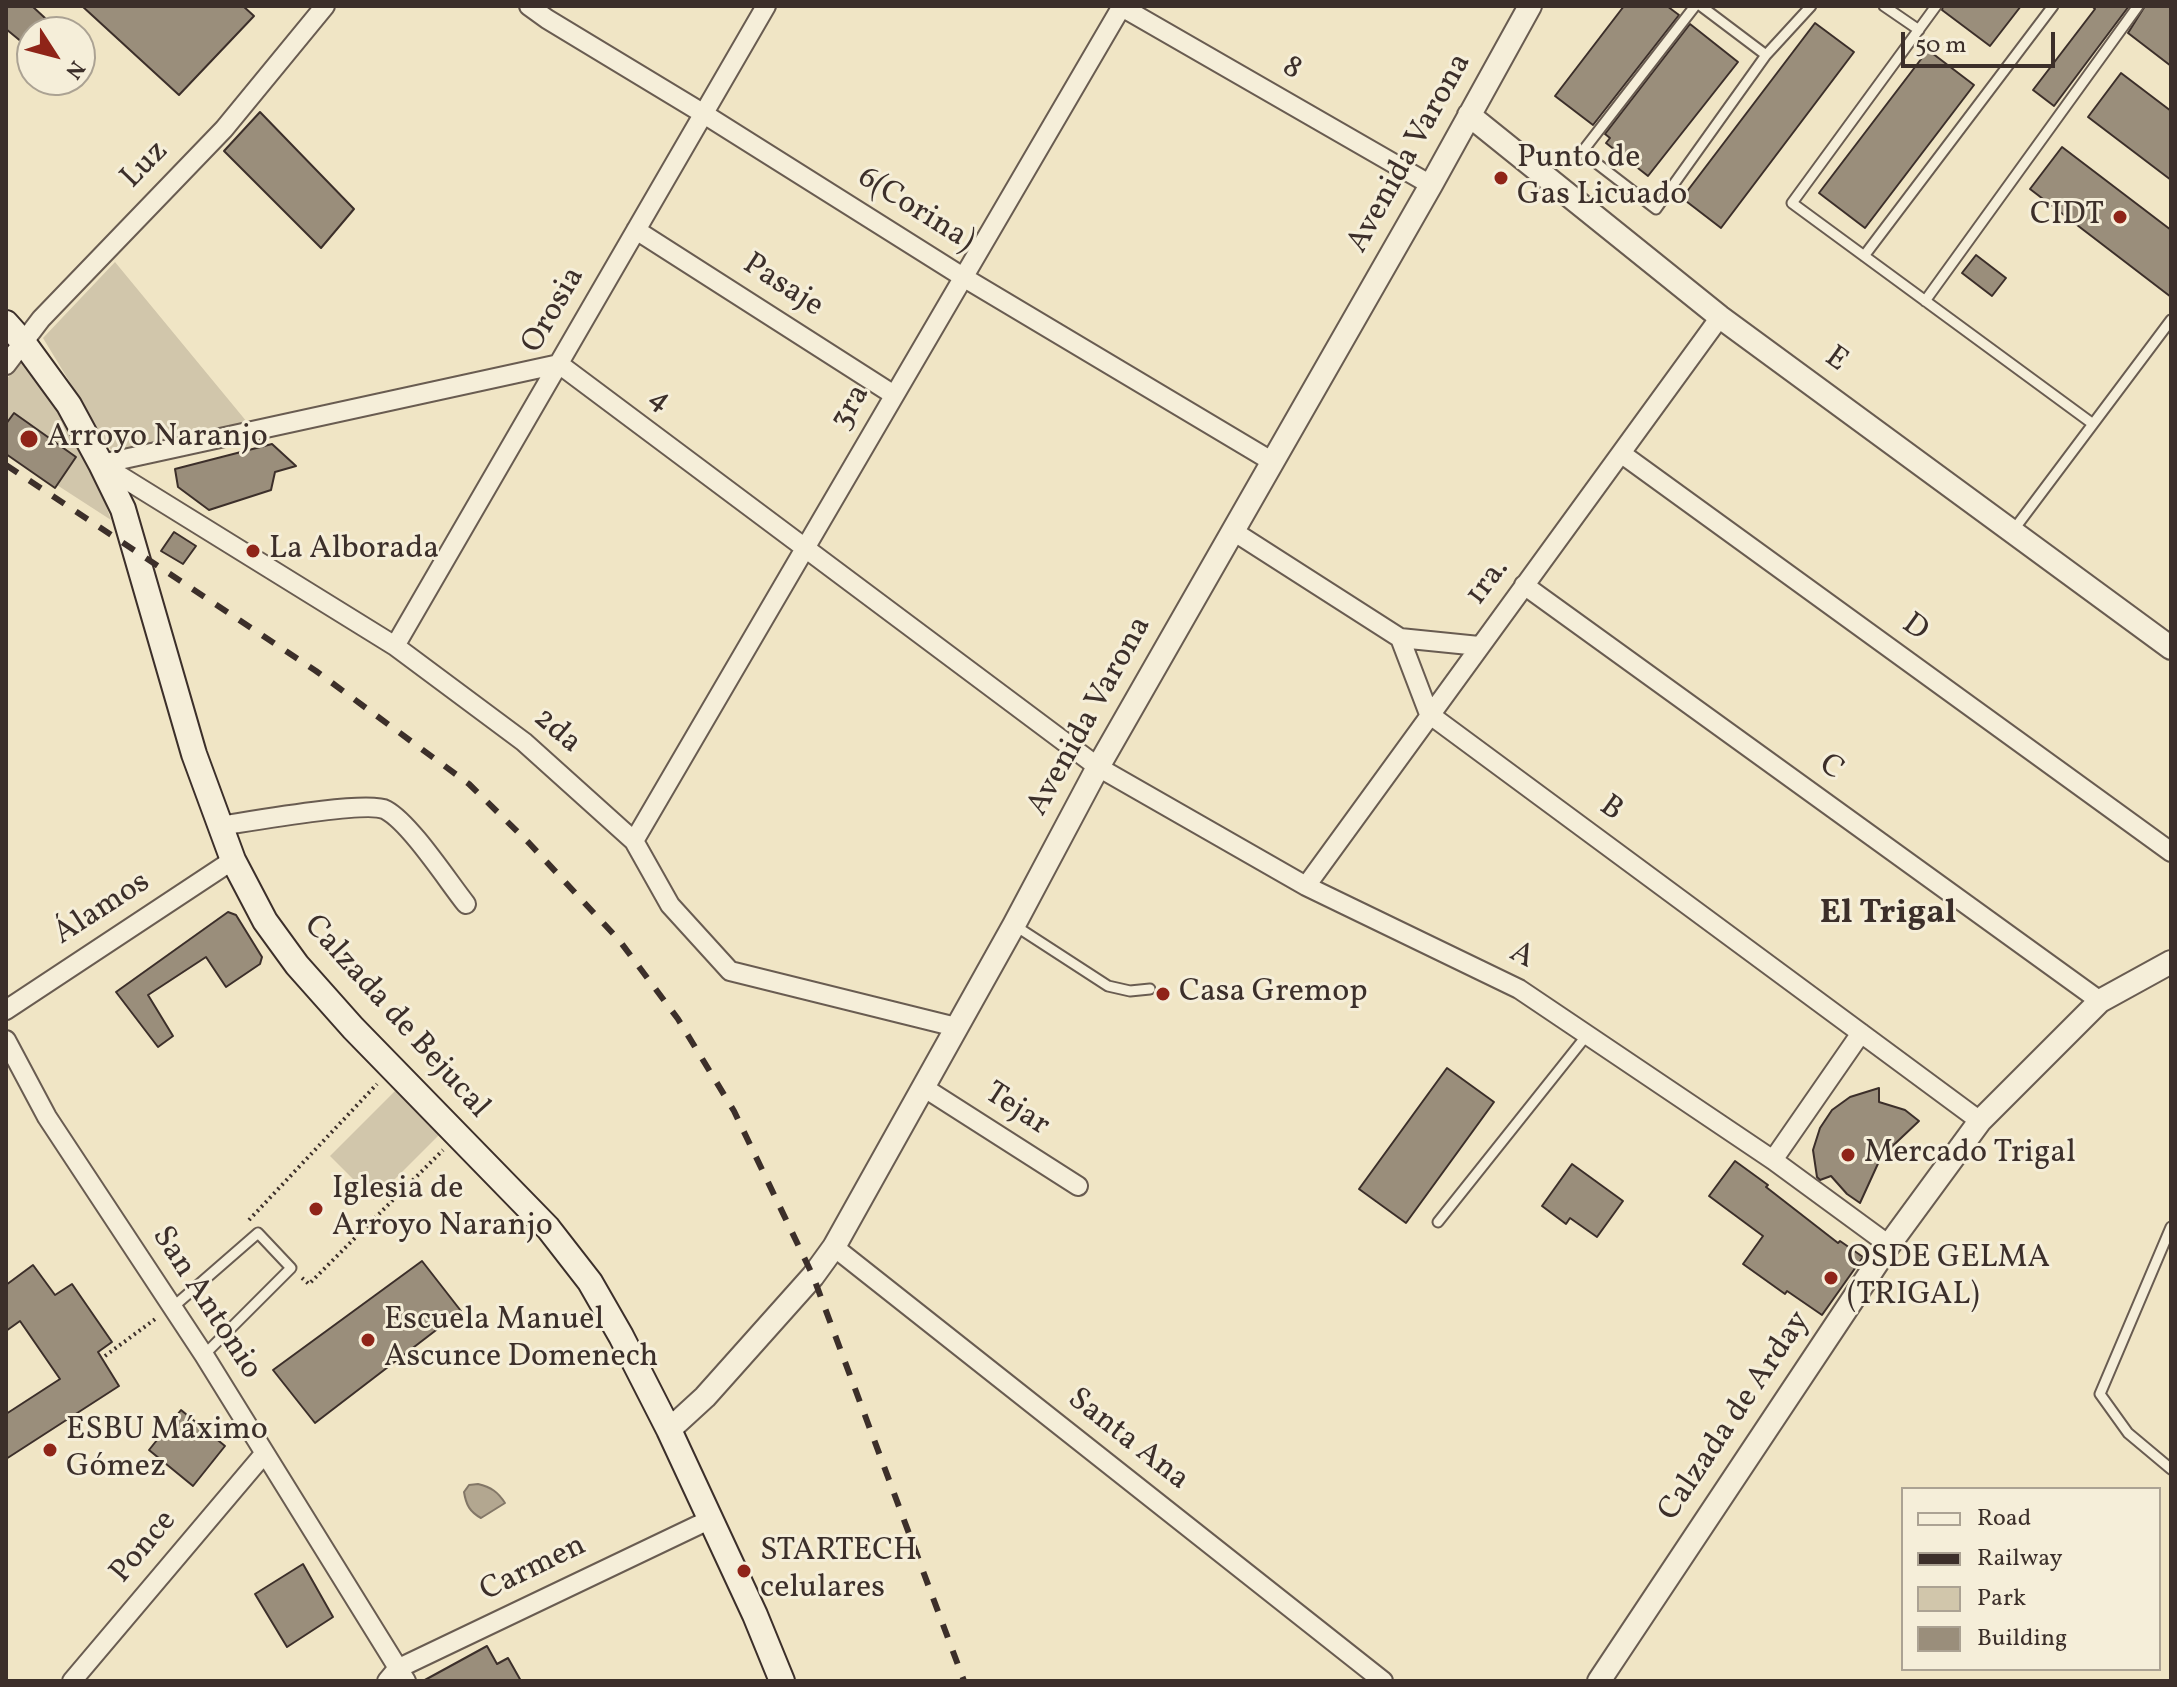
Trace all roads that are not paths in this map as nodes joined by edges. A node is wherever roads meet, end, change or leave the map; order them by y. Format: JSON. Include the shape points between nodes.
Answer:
{"nodes":[{"id":1,"x":325,"y":6,"type":"edge"},
{"id":2,"x":529,"y":6,"type":"edge"},
{"id":3,"x":766,"y":6,"type":"edge"},
{"id":4,"x":1121,"y":6,"type":"edge"},
{"id":5,"x":1530,"y":6,"type":"edge"},
{"id":6,"x":1695,"y":6,"type":"edge"},
{"id":7,"x":1701,"y":6,"type":"edge"},
{"id":8,"x":1811,"y":6,"type":"edge"},
{"id":9,"x":1884,"y":6,"type":"edge"},
{"id":10,"x":1936,"y":6,"type":"edge"},
{"id":11,"x":2053,"y":6,"type":"edge"},
{"id":12,"x":2138,"y":6,"type":"edge"},
{"id":13,"x":1919,"y":30,"type":"junction"},
{"id":14,"x":1766,"y":55,"type":"junction"},
{"id":15,"x":704,"y":114,"type":"junction"},
{"id":16,"x":1469,"y":115,"type":"junction"},
{"id":17,"x":1431,"y":185,"type":"junction"},
{"id":18,"x":636,"y":230,"type":"junction"},
{"id":19,"x":1864,"y":256,"type":"junction"},
{"id":20,"x":963,"y":277,"type":"junction"},
{"id":21,"x":1925,"y":301,"type":"junction"},
{"id":22,"x":1720,"y":317,"type":"junction"},
{"id":23,"x":2171,"y":320,"type":"edge"},
{"id":24,"x":6,"y":323,"type":"edge"},
{"id":25,"x":23,"y":342,"type":"junction"},
{"id":26,"x":559,"y":364,"type":"junction"},
{"id":27,"x":6,"y":365,"type":"edge"},
{"id":28,"x":894,"y":395,"type":"junction"},
{"id":29,"x":2093,"y":424,"type":"junction"},
{"id":30,"x":1622,"y":454,"type":"junction"},
{"id":31,"x":1273,"y":462,"type":"junction"},
{"id":32,"x":101,"y":464,"type":"junction"},
{"id":33,"x":1233,"y":531,"type":"junction"},
{"id":34,"x":2012,"y":532,"type":"junction"},
{"id":35,"x":804,"y":547,"type":"junction"},
{"id":36,"x":1524,"y":585,"type":"junction"},
{"id":37,"x":1400,"y":638,"type":"junction"},
{"id":38,"x":395,"y":646,"type":"junction"},
{"id":39,"x":1479,"y":646,"type":"junction"},
{"id":40,"x":2171,"y":648,"type":"edge"},
{"id":41,"x":1429,"y":714,"type":"junction"},
{"id":42,"x":1098,"y":767,"type":"junction"},
{"id":43,"x":220,"y":826,"type":"junction"},
{"id":44,"x":634,"y":841,"type":"junction"},
{"id":45,"x":2171,"y":852,"type":"edge"},
{"id":46,"x":233,"y":860,"type":"junction"},
{"id":47,"x":1306,"y":886,"type":"junction"},
{"id":48,"x":466,"y":904,"type":"dead end"},
{"id":49,"x":1014,"y":925,"type":"junction"},
{"id":50,"x":2171,"y":962,"type":"edge"},
{"id":51,"x":1150,"y":989,"type":"dead end"},
{"id":52,"x":2100,"y":1001,"type":"junction"},
{"id":53,"x":6,"y":1010,"type":"edge"},
{"id":54,"x":956,"y":1027,"type":"junction"},
{"id":55,"x":1861,"y":1033,"type":"junction"},
{"id":56,"x":1587,"y":1035,"type":"junction"},
{"id":57,"x":6,"y":1040,"type":"edge"},
{"id":58,"x":923,"y":1087,"type":"junction"},
{"id":59,"x":1980,"y":1121,"type":"junction"},
{"id":60,"x":1773,"y":1160,"type":"junction"},
{"id":61,"x":1078,"y":1186,"type":"dead end"},
{"id":62,"x":1438,"y":1222,"type":"dead end"},
{"id":63,"x":2171,"y":1227,"type":"edge"},
{"id":64,"x":1889,"y":1245,"type":"junction"},
{"id":65,"x":834,"y":1247,"type":"junction"},
{"id":66,"x":165,"y":1312,"type":"junction"},
{"id":67,"x":204,"y":1355,"type":"junction"},
{"id":68,"x":669,"y":1430,"type":"junction"},
{"id":69,"x":264,"y":1454,"type":"junction"},
{"id":70,"x":2171,"y":1469,"type":"edge"},
{"id":71,"x":711,"y":1519,"type":"junction"},
{"id":72,"x":397,"y":1677,"type":"edge"},
{"id":73,"x":72,"y":1681,"type":"edge"},
{"id":74,"x":782,"y":1681,"type":"edge"},
{"id":75,"x":1383,"y":1681,"type":"edge"},
{"id":76,"x":1599,"y":1681,"type":"edge"}],
"edges":[{"from":1,"to":25,"type":"street","name":"Luz","via":[[224,129]]},
{"from":2,"to":15,"type":"street","name":"6(Corina)"},
{"from":3,"to":15,"type":"street","name":"Orosia"},
{"from":4,"to":17,"type":"street","name":"8"},
{"from":4,"to":20,"type":"street","name":"3ra"},
{"from":5,"to":16,"type":"street","name":"Avenida Varona"},
{"from":6,"to":14,"type":"lane","via":[[1582,152],[1656,209]]},
{"from":7,"to":14,"type":"lane"},
{"from":8,"to":14,"type":"lane"},
{"from":9,"to":13,"type":"lane"},
{"from":10,"to":13,"type":"lane"},
{"from":11,"to":19,"type":"lane"},
{"from":12,"to":21,"type":"lane"},
{"from":13,"to":19,"type":"lane","via":[[1792,203]]},
{"from":15,"to":18,"type":"street","name":"Orosia"},
{"from":15,"to":20,"type":"street","name":"6(Corina)"},
{"from":16,"to":17,"type":"street","name":"Avenida Varona"},
{"from":16,"to":22,"type":"street","name":"E"},
{"from":17,"to":31,"type":"street","name":"Avenida Varona"},
{"from":18,"to":26,"type":"street","name":"Orosia"},
{"from":18,"to":28,"type":"street","name":"Pasaje"},
{"from":19,"to":21,"type":"lane"},
{"from":20,"to":28,"type":"street","name":"3ra"},
{"from":20,"to":31,"type":"street","name":"6(Corina)"},
{"from":21,"to":29,"type":"lane"},
{"from":22,"to":30,"type":"street","name":"1ra."},
{"from":22,"to":34,"type":"street","name":"E"},
{"from":23,"to":29,"type":"lane"},
{"from":24,"to":25,"type":"main road","name":"Calzada de Bejucal"},
{"from":25,"to":27,"type":"street","name":"Luz"},
{"from":25,"to":32,"type":"main road","name":"Calzada de Bejucal","via":[[69,405]]},
{"from":26,"to":32,"type":"street"},
{"from":26,"to":35,"type":"street","name":"4"},
{"from":26,"to":38,"type":"street","name":"Orosia"},
{"from":28,"to":35,"type":"street","name":"3ra"},
{"from":29,"to":34,"type":"lane"},
{"from":30,"to":36,"type":"street","name":"1ra."},
{"from":30,"to":45,"type":"street","name":"D"},
{"from":31,"to":33,"type":"street","name":"Avenida Varona"},
{"from":32,"to":38,"type":"street","name":"2da"},
{"from":32,"to":43,"type":"main road","name":"Calzada de Bejucal","via":[[123,509]]},
{"from":33,"to":37,"type":"street"},
{"from":33,"to":42,"type":"street","name":"Avenida Varona"},
{"from":34,"to":40,"type":"street","name":"E"},
{"from":35,"to":42,"type":"street","name":"4"},
{"from":35,"to":44,"type":"street","name":"3ra"},
{"from":36,"to":39,"type":"street","name":"1ra."},
{"from":36,"to":52,"type":"street","name":"C"},
{"from":37,"to":39,"type":"street"},
{"from":37,"to":41,"type":"street"},
{"from":38,"to":44,"type":"street","name":"2da","via":[[524,742]]},
{"from":39,"to":41,"type":"street","name":"1ra."},
{"from":41,"to":47,"type":"street","name":"1ra."},
{"from":41,"to":55,"type":"street","name":"B"},
{"from":42,"to":47,"type":"street","name":"A"},
{"from":42,"to":49,"type":"street","name":"Avenida Varona"},
{"from":43,"to":46,"type":"main road","name":"Calzada de Bejucal"},
{"from":43,"to":48,"type":"street","via":[[382,807],[400,818]]},
{"from":44,"to":54,"type":"street","name":"2da","via":[[670,905],[730,971]]},
{"from":46,"to":53,"type":"street","name":"Álamos"},
{"from":46,"to":68,"type":"main road","name":"Calzada de Bejucal","via":[[265,921],[297,965],[548,1228],[590,1282]]},
{"from":47,"to":56,"type":"street","name":"A","via":[[1519,989]]},
{"from":49,"to":51,"type":"lane","via":[[1108,986]]},
{"from":49,"to":54,"type":"street","name":"Avenida Varona"},
{"from":50,"to":52,"type":"street","name":"Calzada de Arday"},
{"from":52,"to":59,"type":"street","name":"Calzada de Arday"},
{"from":54,"to":58,"type":"street","name":"Avenida Varona"},
{"from":55,"to":59,"type":"street","name":"B"},
{"from":55,"to":60,"type":"street"},
{"from":56,"to":60,"type":"street","name":"A"},
{"from":56,"to":62,"type":"lane"},
{"from":57,"to":66,"type":"street","name":"San Antonio"},
{"from":58,"to":61,"type":"street","name":"Tejar"},
{"from":58,"to":65,"type":"street","name":"Avenida Varona"},
{"from":59,"to":64,"type":"street","name":"Calzada de Arday"},
{"from":60,"to":64,"type":"street","name":"A"},
{"from":63,"to":70,"type":"lane","via":[[2100,1394],[2128,1433]]},
{"from":64,"to":76,"type":"street","name":"Calzada de Arday"},
{"from":65,"to":68,"type":"street","name":"Avenida Varona","via":[[715,1386]]},
{"from":65,"to":75,"type":"street","name":"Santa Ana"},
{"from":66,"to":67,"type":"street","name":"San Antonio"},
{"from":66,"to":67,"type":"lane","via":[[258,1233],[291,1268]]},
{"from":67,"to":69,"type":"street","name":"San Antonio"},
{"from":68,"to":71,"type":"main road","name":"Calzada de Bejucal"},
{"from":69,"to":72,"type":"street","name":"San Antonio"},
{"from":69,"to":73,"type":"street","name":"Ponce"},
{"from":71,"to":72,"type":"street","name":"Carmen"},
{"from":71,"to":74,"type":"main road","name":"Calzada de Bejucal"}]}
